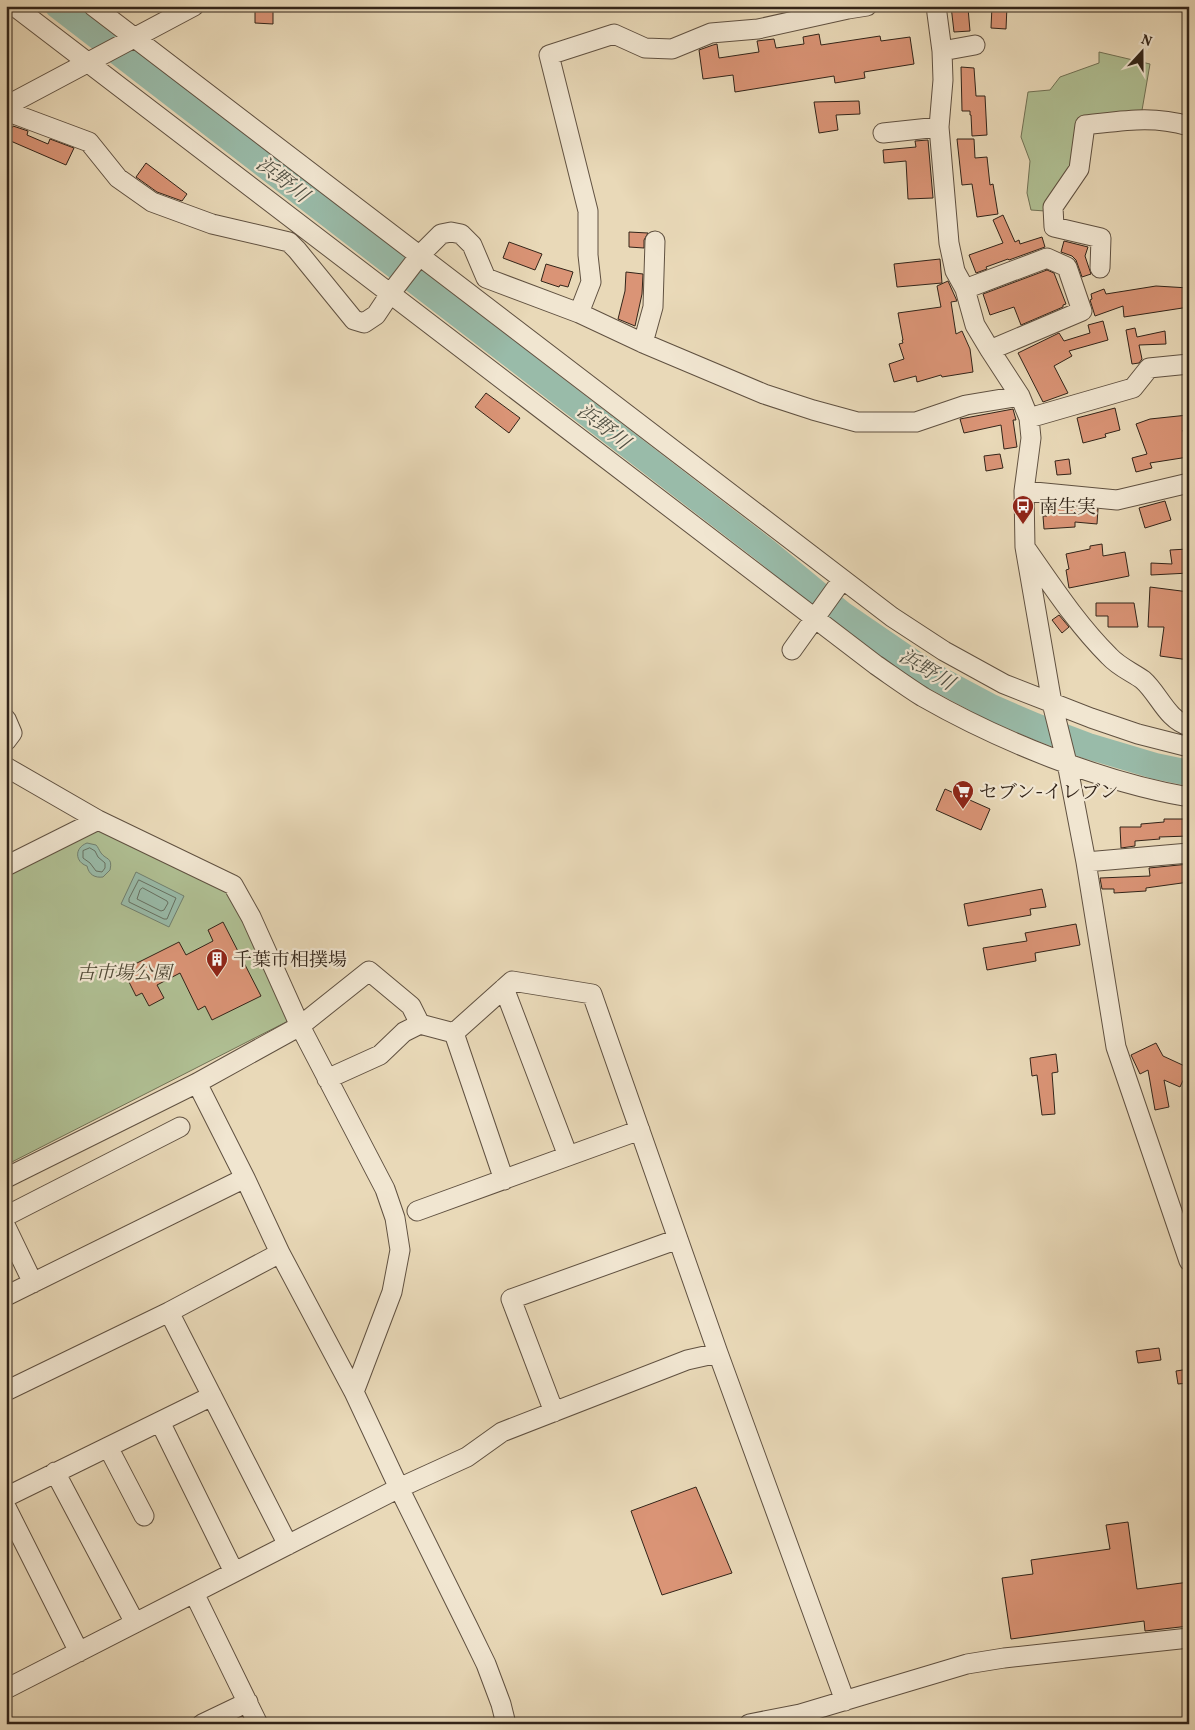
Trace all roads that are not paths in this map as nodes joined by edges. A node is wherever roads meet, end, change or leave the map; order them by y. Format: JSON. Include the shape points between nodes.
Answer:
{"nodes":[{"id":1,"x":14,"y":6,"type":"edge"},
{"id":2,"x":93,"y":6,"type":"edge"},
{"id":3,"x":194,"y":6,"type":"edge"},
{"id":4,"x":866,"y":6,"type":"edge"},
{"id":5,"x":936,"y":6,"type":"edge"},
{"id":6,"x":133,"y":38,"type":"junction"},
{"id":7,"x":975,"y":46,"type":"dead end"},
{"id":8,"x":942,"y":51,"type":"junction"},
{"id":9,"x":89,"y":62,"type":"junction"},
{"id":10,"x":6,"y":106,"type":"edge"},
{"id":11,"x":6,"y":111,"type":"edge"},
{"id":12,"x":1189,"y":126,"type":"edge"},
{"id":13,"x":940,"y":127,"type":"junction"},
{"id":14,"x":883,"y":133,"type":"dead end"},
{"id":15,"x":655,"y":241,"type":"dead end"},
{"id":16,"x":420,"y":255,"type":"junction"},
{"id":17,"x":1100,"y":268,"type":"dead end"},
{"id":18,"x":965,"y":289,"type":"junction"},
{"id":19,"x":390,"y":294,"type":"junction"},
{"id":20,"x":579,"y":313,"type":"junction"},
{"id":21,"x":643,"y":343,"type":"junction"},
{"id":22,"x":990,"y":350,"type":"junction"},
{"id":23,"x":1189,"y":364,"type":"edge"},
{"id":24,"x":1020,"y":396,"type":"junction"},
{"id":25,"x":1030,"y":418,"type":"junction"},
{"id":26,"x":1189,"y":483,"type":"edge"},
{"id":27,"x":1024,"y":491,"type":"junction"},
{"id":28,"x":1025,"y":547,"type":"junction"},
{"id":29,"x":842,"y":580,"type":"junction"},
{"id":30,"x":814,"y":620,"type":"junction"},
{"id":31,"x":792,"y":650,"type":"dead end"},
{"id":32,"x":1052,"y":703,"type":"junction"},
{"id":33,"x":6,"y":719,"type":"edge"},
{"id":34,"x":1187,"y":726,"type":"edge"},
{"id":35,"x":6,"y":741,"type":"edge"},
{"id":36,"x":1186,"y":746,"type":"edge"},
{"id":37,"x":1067,"y":763,"type":"junction"},
{"id":38,"x":6,"y":767,"type":"edge"},
{"id":39,"x":1189,"y":797,"type":"edge"},
{"id":40,"x":98,"y":820,"type":"junction"},
{"id":41,"x":1189,"y":852,"type":"edge"},
{"id":42,"x":1086,"y":862,"type":"junction"},
{"id":43,"x":6,"y":866,"type":"edge"},
{"id":44,"x":504,"y":988,"type":"junction"},
{"id":45,"x":420,"y":1024,"type":"junction"},
{"id":46,"x":300,"y":1026,"type":"junction"},
{"id":47,"x":454,"y":1033,"type":"junction"},
{"id":48,"x":327,"y":1079,"type":"junction"},
{"id":49,"x":197,"y":1083,"type":"junction"},
{"id":50,"x":180,"y":1127,"type":"dead end"},
{"id":51,"x":640,"y":1130,"type":"junction"},
{"id":52,"x":97,"y":1133,"type":"junction"},
{"id":53,"x":568,"y":1156,"type":"junction"},
{"id":54,"x":114,"y":1160,"type":"junction"},
{"id":55,"x":6,"y":1178,"type":"edge"},
{"id":56,"x":245,"y":1178,"type":"junction"},
{"id":57,"x":504,"y":1180,"type":"junction"},
{"id":58,"x":416,"y":1211,"type":"dead end"},
{"id":59,"x":6,"y":1216,"type":"edge"},
{"id":60,"x":6,"y":1227,"type":"edge"},
{"id":61,"x":678,"y":1239,"type":"junction"},
{"id":62,"x":280,"y":1253,"type":"junction"},
{"id":63,"x":1189,"y":1261,"type":"edge"},
{"id":64,"x":33,"y":1283,"type":"junction"},
{"id":65,"x":6,"y":1296,"type":"edge"},
{"id":66,"x":169,"y":1312,"type":"junction"},
{"id":67,"x":718,"y":1353,"type":"junction"},
{"id":68,"x":6,"y":1391,"type":"edge"},
{"id":69,"x":354,"y":1392,"type":"junction"},
{"id":70,"x":212,"y":1396,"type":"junction"},
{"id":71,"x":554,"y":1412,"type":"junction"},
{"id":72,"x":160,"y":1422,"type":"junction"},
{"id":73,"x":108,"y":1446,"type":"junction"},
{"id":74,"x":55,"y":1472,"type":"junction"},
{"id":75,"x":399,"y":1488,"type":"junction"},
{"id":76,"x":6,"y":1497,"type":"edge"},
{"id":77,"x":6,"y":1507,"type":"edge"},
{"id":78,"x":144,"y":1516,"type":"dead end"},
{"id":79,"x":288,"y":1545,"type":"junction"},
{"id":80,"x":234,"y":1572,"type":"junction"},
{"id":81,"x":194,"y":1593,"type":"junction"},
{"id":82,"x":135,"y":1623,"type":"junction"},
{"id":83,"x":1189,"y":1638,"type":"edge"},
{"id":84,"x":78,"y":1652,"type":"junction"},
{"id":85,"x":6,"y":1689,"type":"edge"},
{"id":86,"x":845,"y":1701,"type":"junction"},
{"id":87,"x":248,"y":1702,"type":"junction"},
{"id":88,"x":202,"y":1724,"type":"edge"},
{"id":89,"x":258,"y":1724,"type":"edge"},
{"id":90,"x":506,"y":1724,"type":"edge"},
{"id":91,"x":749,"y":1724,"type":"edge"}],
"edges":[{"from":1,"to":9,"type":"street"},
{"from":2,"to":6,"type":"street"},
{"from":3,"to":6,"type":"street"},
{"from":4,"to":20,"type":"street","via":[[758,29],[711,33],[672,49],[645,48],[614,34],[549,54],[588,211],[590,282]]},
{"from":5,"to":8,"type":"street"},
{"from":6,"to":9,"type":"street"},
{"from":6,"to":16,"type":"street"},
{"from":7,"to":8,"type":"street"},
{"from":8,"to":13,"type":"street"},
{"from":9,"to":10,"type":"street"},
{"from":9,"to":19,"type":"street"},
{"from":11,"to":19,"type":"street","via":[[90,142],[118,178],[152,202],[212,224],[289,242],[354,320],[364,323],[376,315]]},
{"from":12,"to":17,"type":"street","via":[[1168,120],[1139,119],[1085,125],[1080,169],[1053,207],[1054,227],[1101,238]]},
{"from":13,"to":14,"type":"street"},
{"from":13,"to":18,"type":"street","via":[[949,243],[955,271]]},
{"from":15,"to":21,"type":"street","via":[[653,307]]},
{"from":16,"to":19,"type":"street"},
{"from":16,"to":20,"type":"street","via":[[441,234],[461,234],[472,245],[486,278]]},
{"from":16,"to":29,"type":"street"},
{"from":18,"to":22,"type":"street","via":[[975,325]]},
{"from":18,"to":22,"type":"street","via":[[1047,258],[1067,267],[1082,311]]},
{"from":19,"to":30,"type":"street"},
{"from":20,"to":21,"type":"street"},
{"from":21,"to":24,"type":"street","via":[[764,394],[857,422],[916,422],[966,405]]},
{"from":22,"to":24,"type":"street"},
{"from":23,"to":25,"type":"street","via":[[1149,368],[1133,388]]},
{"from":24,"to":25,"type":"street"},
{"from":25,"to":27,"type":"street","via":[[1031,438]]},
{"from":26,"to":27,"type":"street","via":[[1117,500]]},
{"from":27,"to":28,"type":"street"},
{"from":28,"to":32,"type":"street"},
{"from":28,"to":34,"type":"street","via":[[1072,615],[1110,658],[1144,681],[1172,716]]},
{"from":29,"to":30,"type":"street"},
{"from":29,"to":32,"type":"street","via":[[944,651],[1004,684]]},
{"from":30,"to":31,"type":"street"},
{"from":30,"to":37,"type":"street","via":[[923,696],[1015,743]]},
{"from":32,"to":36,"type":"street","via":[[1138,734]]},
{"from":32,"to":37,"type":"street"},
{"from":33,"to":35,"type":"street","via":[[12,733]]},
{"from":34,"to":36,"type":"street"},
{"from":37,"to":39,"type":"street"},
{"from":37,"to":42,"type":"street"},
{"from":38,"to":40,"type":"street"},
{"from":40,"to":43,"type":"street"},
{"from":40,"to":46,"type":"street","via":[[233,885],[251,917]]},
{"from":41,"to":42,"type":"street"},
{"from":42,"to":63,"type":"street","via":[[1116,1047]]},
{"from":44,"to":47,"type":"street"},
{"from":44,"to":51,"type":"street","via":[[512,981],[592,994]]},
{"from":44,"to":53,"type":"street"},
{"from":45,"to":46,"type":"street","via":[[410,1006],[369,971]]},
{"from":45,"to":47,"type":"street"},
{"from":45,"to":48,"type":"street","via":[[404,1032],[380,1055]]},
{"from":46,"to":48,"type":"street"},
{"from":46,"to":49,"type":"street"},
{"from":47,"to":57,"type":"street"},
{"from":48,"to":69,"type":"street","via":[[385,1189],[395,1218],[400,1250],[392,1292]]},
{"from":49,"to":52,"type":"street"},
{"from":49,"to":56,"type":"street"},
{"from":50,"to":54,"type":"street"},
{"from":51,"to":53,"type":"street"},
{"from":51,"to":61,"type":"street"},
{"from":52,"to":54,"type":"street"},
{"from":52,"to":55,"type":"street"},
{"from":53,"to":57,"type":"street"},
{"from":54,"to":59,"type":"street"},
{"from":56,"to":62,"type":"street"},
{"from":56,"to":64,"type":"street"},
{"from":57,"to":58,"type":"street"},
{"from":60,"to":64,"type":"street"},
{"from":61,"to":67,"type":"street"},
{"from":61,"to":71,"type":"street","via":[[511,1299]]},
{"from":62,"to":66,"type":"street"},
{"from":62,"to":69,"type":"street"},
{"from":64,"to":65,"type":"street"},
{"from":66,"to":68,"type":"street"},
{"from":66,"to":70,"type":"street"},
{"from":67,"to":71,"type":"street","via":[[687,1360]]},
{"from":67,"to":86,"type":"street"},
{"from":69,"to":75,"type":"street"},
{"from":70,"to":72,"type":"street"},
{"from":70,"to":79,"type":"street"},
{"from":71,"to":75,"type":"street","via":[[502,1432],[467,1458]]},
{"from":72,"to":73,"type":"street"},
{"from":72,"to":80,"type":"street"},
{"from":73,"to":74,"type":"street"},
{"from":73,"to":78,"type":"street"},
{"from":74,"to":76,"type":"street"},
{"from":74,"to":82,"type":"street"},
{"from":75,"to":79,"type":"street"},
{"from":75,"to":90,"type":"street","via":[[486,1664]]},
{"from":77,"to":84,"type":"street"},
{"from":79,"to":80,"type":"street"},
{"from":80,"to":81,"type":"street"},
{"from":81,"to":82,"type":"street"},
{"from":81,"to":87,"type":"street"},
{"from":82,"to":84,"type":"street"},
{"from":83,"to":86,"type":"street","via":[[967,1664]]},
{"from":84,"to":85,"type":"street"},
{"from":86,"to":91,"type":"street"},
{"from":87,"to":88,"type":"street"},
{"from":87,"to":89,"type":"street"}]}
